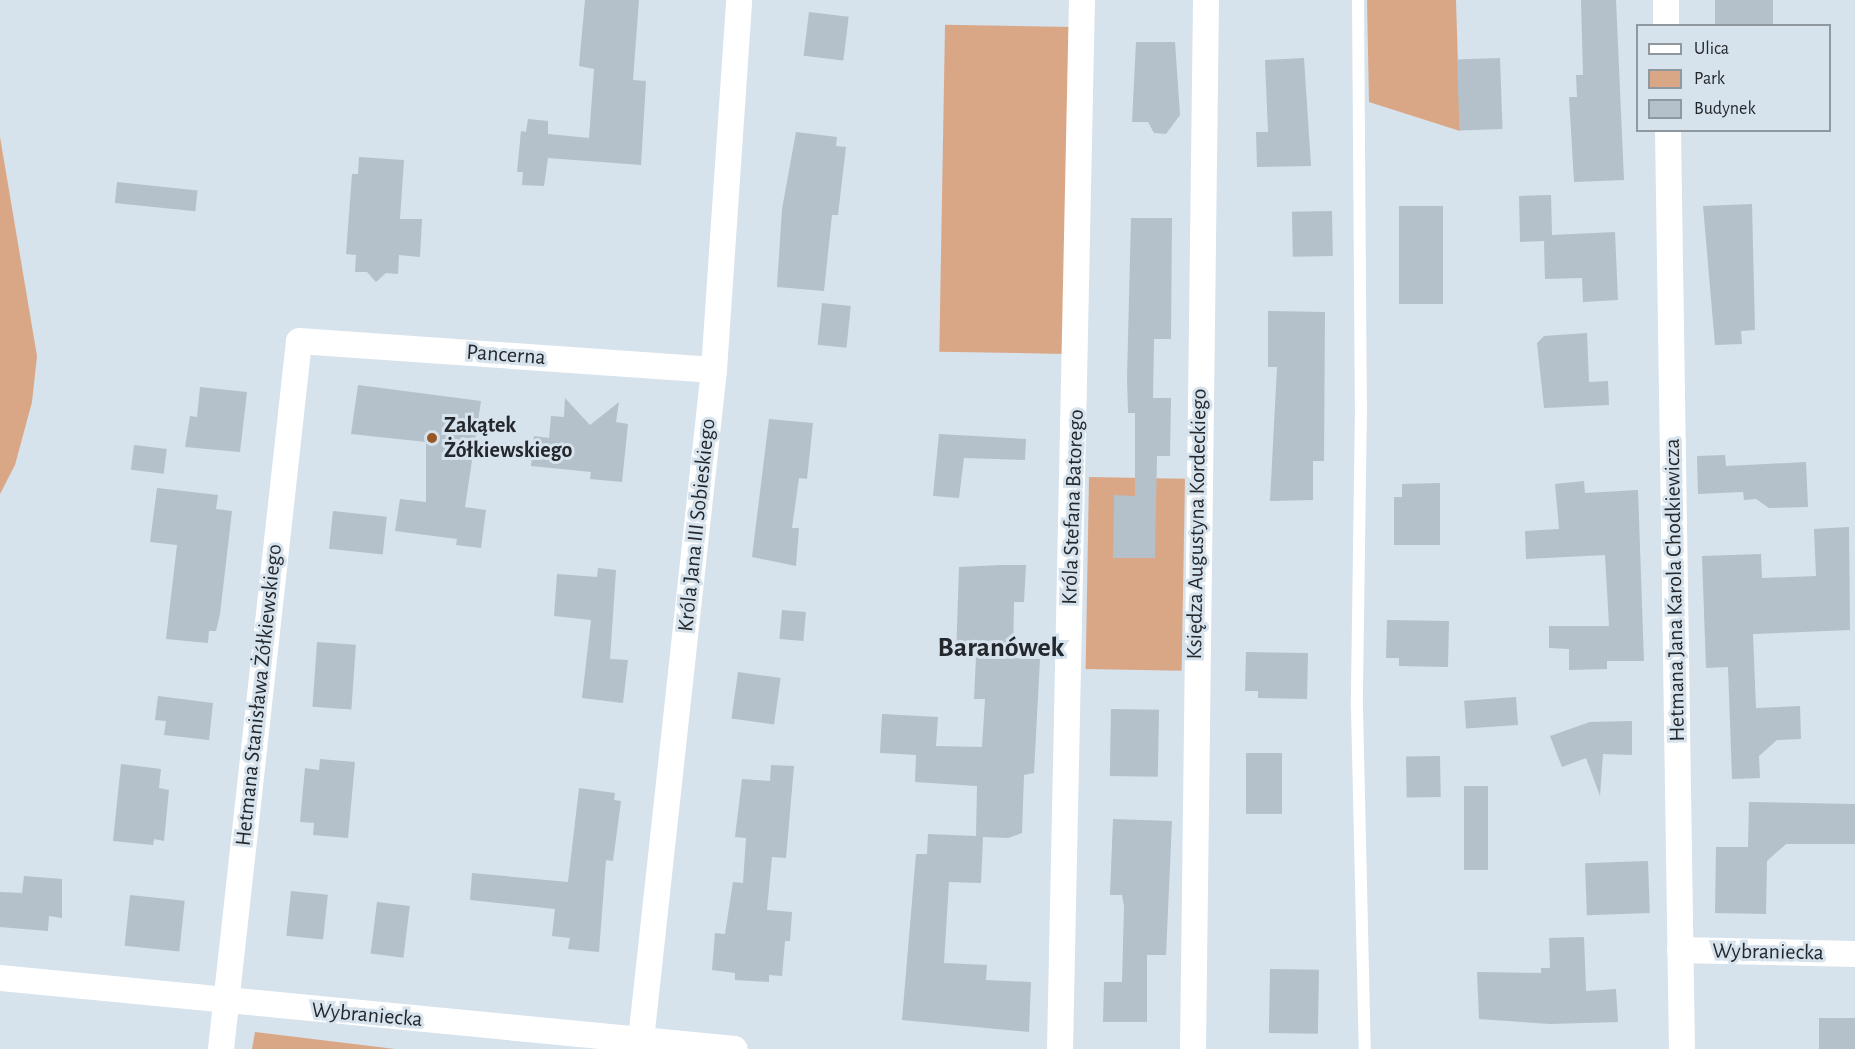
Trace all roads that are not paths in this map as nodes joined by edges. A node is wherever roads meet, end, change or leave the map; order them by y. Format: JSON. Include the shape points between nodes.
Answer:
{"nodes":[{"id":1,"x":739,"y":0,"type":"edge"},
{"id":2,"x":1082,"y":0,"type":"edge"},
{"id":3,"x":1206,"y":0,"type":"edge"},
{"id":4,"x":1358,"y":0,"type":"edge"},
{"id":5,"x":1666,"y":0,"type":"edge"},
{"id":6,"x":1666,"y":24,"type":"edge"},
{"id":7,"x":1668,"y":132,"type":"edge"},
{"id":8,"x":299,"y":341,"type":"joint"},
{"id":9,"x":714,"y":370,"type":"junction"},
{"id":10,"x":1680,"y":950,"type":"junction"},
{"id":11,"x":1855,"y":954,"type":"edge"},
{"id":12,"x":0,"y":978,"type":"edge"},
{"id":13,"x":226,"y":1002,"type":"junction"},
{"id":14,"x":641,"y":1045,"type":"edge"},
{"id":15,"x":221,"y":1049,"type":"edge"},
{"id":16,"x":735,"y":1049,"type":"edge"},
{"id":17,"x":1060,"y":1049,"type":"edge"},
{"id":18,"x":1193,"y":1049,"type":"edge"},
{"id":19,"x":1365,"y":1049,"type":"edge"},
{"id":20,"x":1682,"y":1049,"type":"edge"}],
"edges":[{"from":1,"to":9,"type":"street","name":"Króla Jana III Sobieskiego"},
{"from":2,"to":17,"type":"street","name":"Króla Stefana Batorego"},
{"from":3,"to":18,"type":"street","name":"Księdza Augustyna Kordeckiego"},
{"from":4,"to":19,"type":"lane","via":[[1361,405],[1357,708]]},
{"from":5,"to":6,"type":"street"},
{"from":7,"to":10,"type":"street","name":"Hetmana Jana Karola Chodkiewicza"},
{"from":8,"to":9,"type":"street","name":"Pancerna"},
{"from":8,"to":13,"type":"street","name":"Hetmana Stanisława Żółkiewskiego"},
{"from":9,"to":14,"type":"street","name":"Króla Jana III Sobieskiego"},
{"from":10,"to":11,"type":"street","name":"Wybraniecka"},
{"from":10,"to":20,"type":"street","name":"Hetmana Jana Karola Chodkiewicza"},
{"from":12,"to":13,"type":"street","name":"Wybraniecka"},
{"from":13,"to":14,"type":"street","name":"Wybraniecka"},
{"from":13,"to":15,"type":"street","name":"Hetmana Stanisława Żółkiewskiego"},
{"from":14,"to":16,"type":"street","name":"Wybraniecka"}]}
